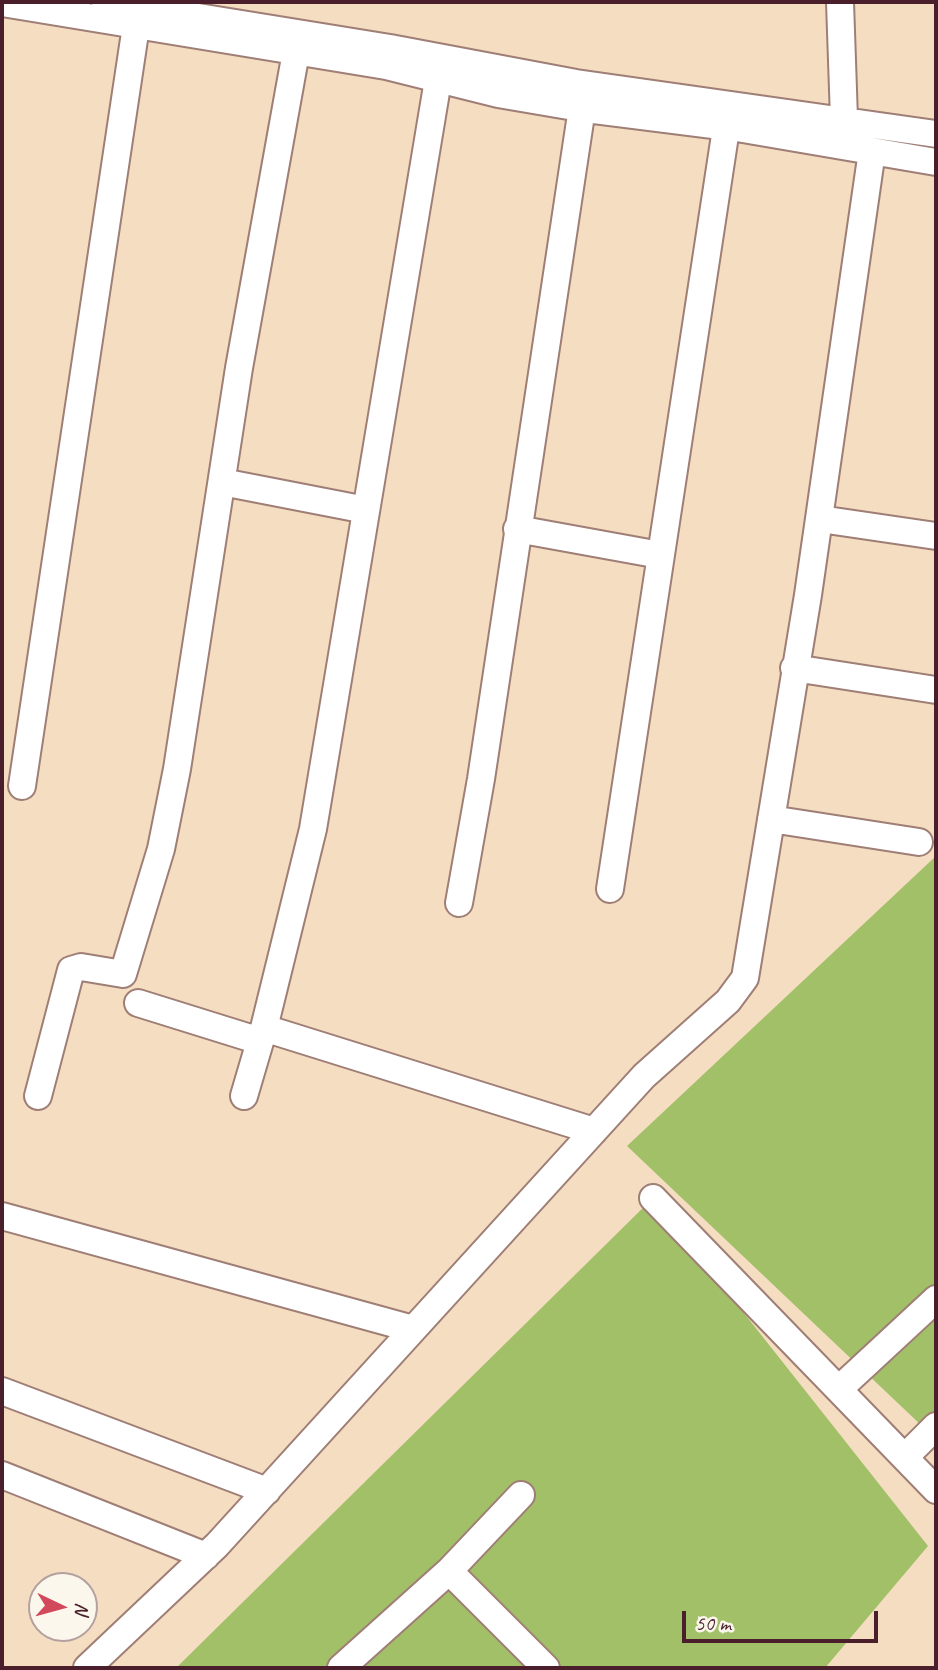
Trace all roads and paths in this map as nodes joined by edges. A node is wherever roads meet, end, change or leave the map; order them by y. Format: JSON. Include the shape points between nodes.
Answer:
{"nodes":[{"id":1,"x":106,"y":2,"type":"edge"},
{"id":2,"x":841,"y":2,"type":"edge"},
{"id":3,"x":2,"y":3,"type":"edge"},
{"id":4,"x":136,"y":26,"type":"junction"},
{"id":5,"x":296,"y":52,"type":"junction"},
{"id":6,"x":438,"y":80,"type":"junction"},
{"id":7,"x":582,"y":108,"type":"junction"},
{"id":8,"x":729,"y":115,"type":"junction"},
{"id":9,"x":844,"y":119,"type":"junction"},
{"id":10,"x":936,"y":134,"type":"edge"},
{"id":11,"x":872,"y":151,"type":"junction"},
{"id":12,"x":936,"y":162,"type":"edge"},
{"id":13,"x":222,"y":482,"type":"junction"},
{"id":14,"x":366,"y":510,"type":"junction"},
{"id":15,"x":820,"y":519,"type":"junction"},
{"id":16,"x":517,"y":529,"type":"junction"},
{"id":17,"x":936,"y":536,"type":"edge"},
{"id":18,"x":660,"y":555,"type":"junction"},
{"id":19,"x":794,"y":668,"type":"junction"},
{"id":20,"x":936,"y":690,"type":"edge"},
{"id":21,"x":22,"y":786,"type":"dead end"},
{"id":22,"x":771,"y":820,"type":"junction"},
{"id":23,"x":919,"y":842,"type":"dead end"},
{"id":24,"x":610,"y":889,"type":"dead end"},
{"id":25,"x":459,"y":903,"type":"dead end"},
{"id":26,"x":138,"y":1003,"type":"dead end"},
{"id":27,"x":262,"y":1034,"type":"junction"},
{"id":28,"x":38,"y":1096,"type":"dead end"},
{"id":29,"x":244,"y":1096,"type":"dead end"},
{"id":30,"x":594,"y":1131,"type":"junction"},
{"id":31,"x":653,"y":1198,"type":"dead end"},
{"id":32,"x":2,"y":1216,"type":"edge"},
{"id":33,"x":936,"y":1299,"type":"edge"},
{"id":34,"x":413,"y":1329,"type":"junction"},
{"id":35,"x":839,"y":1389,"type":"junction"},
{"id":36,"x":2,"y":1391,"type":"edge"},
{"id":37,"x":936,"y":1426,"type":"edge"},
{"id":38,"x":905,"y":1457,"type":"junction"},
{"id":39,"x":2,"y":1475,"type":"edge"},
{"id":40,"x":936,"y":1490,"type":"edge"},
{"id":41,"x":267,"y":1491,"type":"junction"},
{"id":42,"x":521,"y":1495,"type":"dead end"},
{"id":43,"x":206,"y":1556,"type":"junction"},
{"id":44,"x":449,"y":1571,"type":"junction"},
{"id":45,"x":87,"y":1668,"type":"edge"},
{"id":46,"x":341,"y":1668,"type":"edge"},
{"id":47,"x":546,"y":1668,"type":"edge"}],
"edges":[{"from":1,"to":8,"type":"street","via":[[390,48]]},
{"from":2,"to":9,"type":"street"},
{"from":3,"to":4,"type":"street"},
{"from":4,"to":5,"type":"street"},
{"from":4,"to":21,"type":"street"},
{"from":5,"to":6,"type":"street","via":[[386,66]]},
{"from":5,"to":13,"type":"street"},
{"from":6,"to":7,"type":"street"},
{"from":6,"to":14,"type":"street"},
{"from":7,"to":8,"type":"street"},
{"from":7,"to":16,"type":"street"},
{"from":8,"to":9,"type":"street"},
{"from":8,"to":11,"type":"street"},
{"from":8,"to":18,"type":"street"},
{"from":9,"to":10,"type":"street"},
{"from":11,"to":12,"type":"street"},
{"from":11,"to":15,"type":"street"},
{"from":13,"to":14,"type":"street"},
{"from":13,"to":28,"type":"street","via":[[177,769],[154,874],[122,974],[81,967],[71,971]]},
{"from":14,"to":27,"type":"street","via":[[313,829]]},
{"from":15,"to":17,"type":"street"},
{"from":15,"to":19,"type":"street"},
{"from":16,"to":18,"type":"street"},
{"from":16,"to":25,"type":"street"},
{"from":18,"to":24,"type":"street"},
{"from":19,"to":20,"type":"street"},
{"from":19,"to":22,"type":"street"},
{"from":22,"to":23,"type":"street"},
{"from":22,"to":30,"type":"street","via":[[745,978],[728,1001],[644,1076]]},
{"from":26,"to":27,"type":"street"},
{"from":27,"to":29,"type":"street"},
{"from":27,"to":30,"type":"street"},
{"from":30,"to":34,"type":"street"},
{"from":31,"to":35,"type":"street"},
{"from":32,"to":34,"type":"street"},
{"from":33,"to":35,"type":"street"},
{"from":34,"to":41,"type":"street"},
{"from":35,"to":38,"type":"street"},
{"from":36,"to":41,"type":"street"},
{"from":37,"to":38,"type":"street"},
{"from":38,"to":40,"type":"street"},
{"from":39,"to":43,"type":"street"},
{"from":41,"to":43,"type":"street"},
{"from":42,"to":44,"type":"street"},
{"from":43,"to":45,"type":"street"},
{"from":44,"to":46,"type":"street"},
{"from":44,"to":47,"type":"street"}]}
